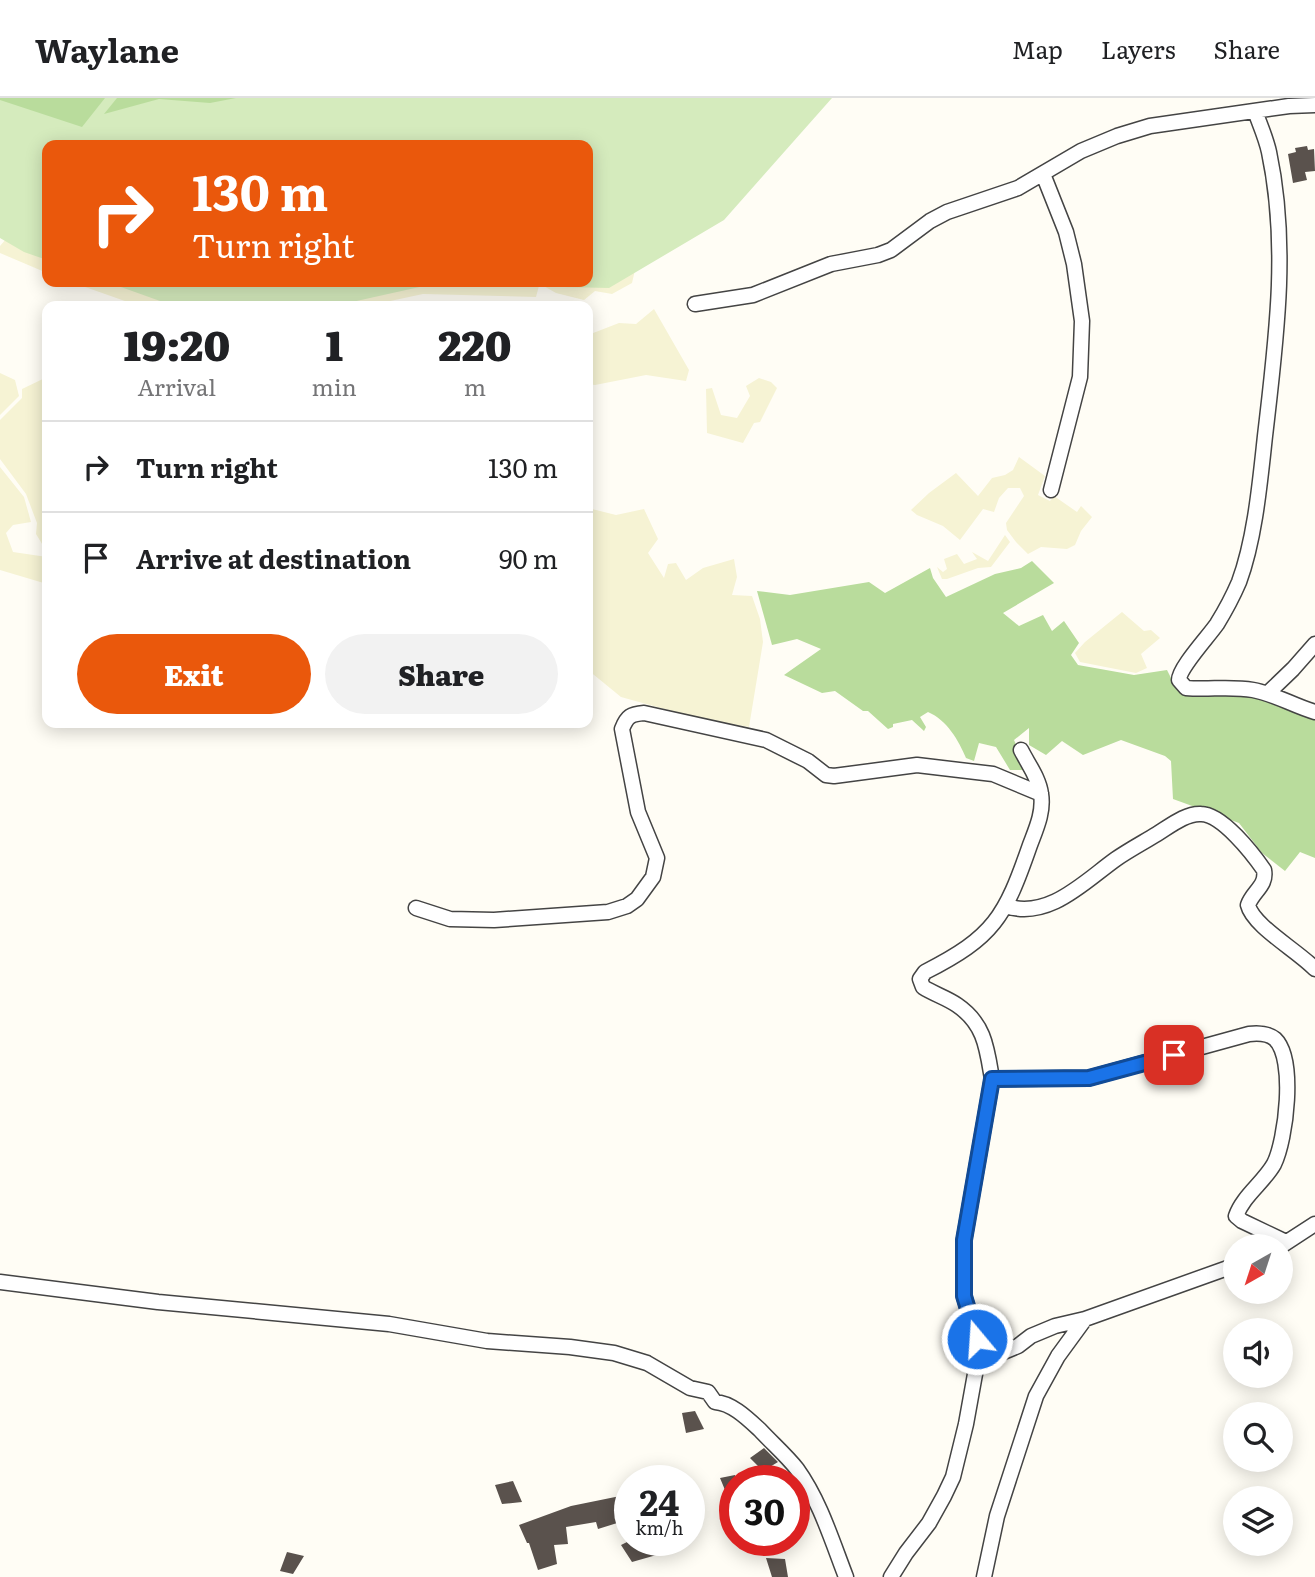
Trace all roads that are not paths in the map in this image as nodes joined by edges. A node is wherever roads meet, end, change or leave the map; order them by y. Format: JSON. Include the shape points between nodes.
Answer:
{"nodes":[{"id":1,"x":1315,"y":105,"type":"edge"},
{"id":2,"x":1255,"y":111,"type":"junction"},
{"id":3,"x":1043,"y":174,"type":"junction"},
{"id":4,"x":695,"y":304,"type":"dead end"},
{"id":5,"x":1051,"y":490,"type":"dead end"},
{"id":6,"x":1315,"y":644,"type":"edge"},
{"id":7,"x":1268,"y":693,"type":"junction"},
{"id":8,"x":1315,"y":712,"type":"edge"},
{"id":9,"x":1021,"y":750,"type":"dead end"},
{"id":10,"x":1041,"y":794,"type":"junction"},
{"id":11,"x":1006,"y":906,"type":"junction"},
{"id":12,"x":416,"y":908,"type":"dead end"},
{"id":13,"x":1315,"y":969,"type":"edge"},
{"id":14,"x":992,"y":1079,"type":"junction"},
{"id":15,"x":1315,"y":1224,"type":"edge"},
{"id":16,"x":1265,"y":1234,"type":"edge"},
{"id":17,"x":1293,"y":1238,"type":"edge"},
{"id":18,"x":1223,"y":1270,"type":"edge"},
{"id":19,"x":0,"y":1282,"type":"edge"},
{"id":20,"x":1085,"y":1319,"type":"junction"},
{"id":21,"x":977,"y":1363,"type":"junction"},
{"id":22,"x":846,"y":1577,"type":"edge"},
{"id":23,"x":891,"y":1577,"type":"edge"},
{"id":24,"x":984,"y":1577,"type":"edge"}],
"edges":[{"from":1,"to":2,"type":"street"},
{"from":2,"to":3,"type":"street","via":[[1150,126],[1116,136]]},
{"from":2,"to":7,"type":"street","via":[[1269,149],[1280,227],[1273,368],[1260,481],[1248,555],[1238,583],[1219,621],[1182,669],[1179,680],[1186,688]]},
{"from":3,"to":4,"type":"street","via":[[998,196],[947,212],[878,255],[831,264],[753,295]]},
{"from":3,"to":5,"type":"street","via":[[1066,232],[1082,321],[1080,377]]},
{"from":6,"to":7,"type":"street"},
{"from":7,"to":8,"type":"street"},
{"from":9,"to":10,"type":"street"},
{"from":10,"to":11,"type":"street","via":[[1038,823]]},
{"from":10,"to":12,"type":"street","via":[[993,774],[917,765],[826,775],[766,740],[632,714],[622,729],[638,812],[657,858],[653,877],[637,899],[608,912],[494,920],[450,919]]},
{"from":11,"to":13,"type":"street","via":[[1034,907],[1060,899],[1175,822],[1201,814],[1229,830],[1264,870],[1264,883],[1248,905],[1255,919]]},
{"from":11,"to":14,"type":"street","via":[[981,938],[920,979],[923,987],[957,1005],[979,1026]]},
{"from":14,"to":16,"type":"street","via":[[1089,1078],[1249,1034],[1271,1036],[1281,1048],[1287,1088],[1281,1144],[1273,1166],[1236,1216]]},
{"from":14,"to":21,"type":"street","via":[[964,1240],[964,1296],[977,1339]]},
{"from":15,"to":17,"type":"street"},
{"from":18,"to":20,"type":"street"},
{"from":19,"to":22,"type":"street","via":[[389,1324],[449,1336],[637,1358],[690,1388],[708,1392],[715,1402],[723,1402],[752,1422],[781,1452],[804,1482]]},
{"from":20,"to":21,"type":"street","via":[[1055,1326]]},
{"from":20,"to":24,"type":"street","via":[[1036,1396],[997,1516]]},
{"from":21,"to":23,"type":"street","via":[[953,1477],[929,1523]]}]}
